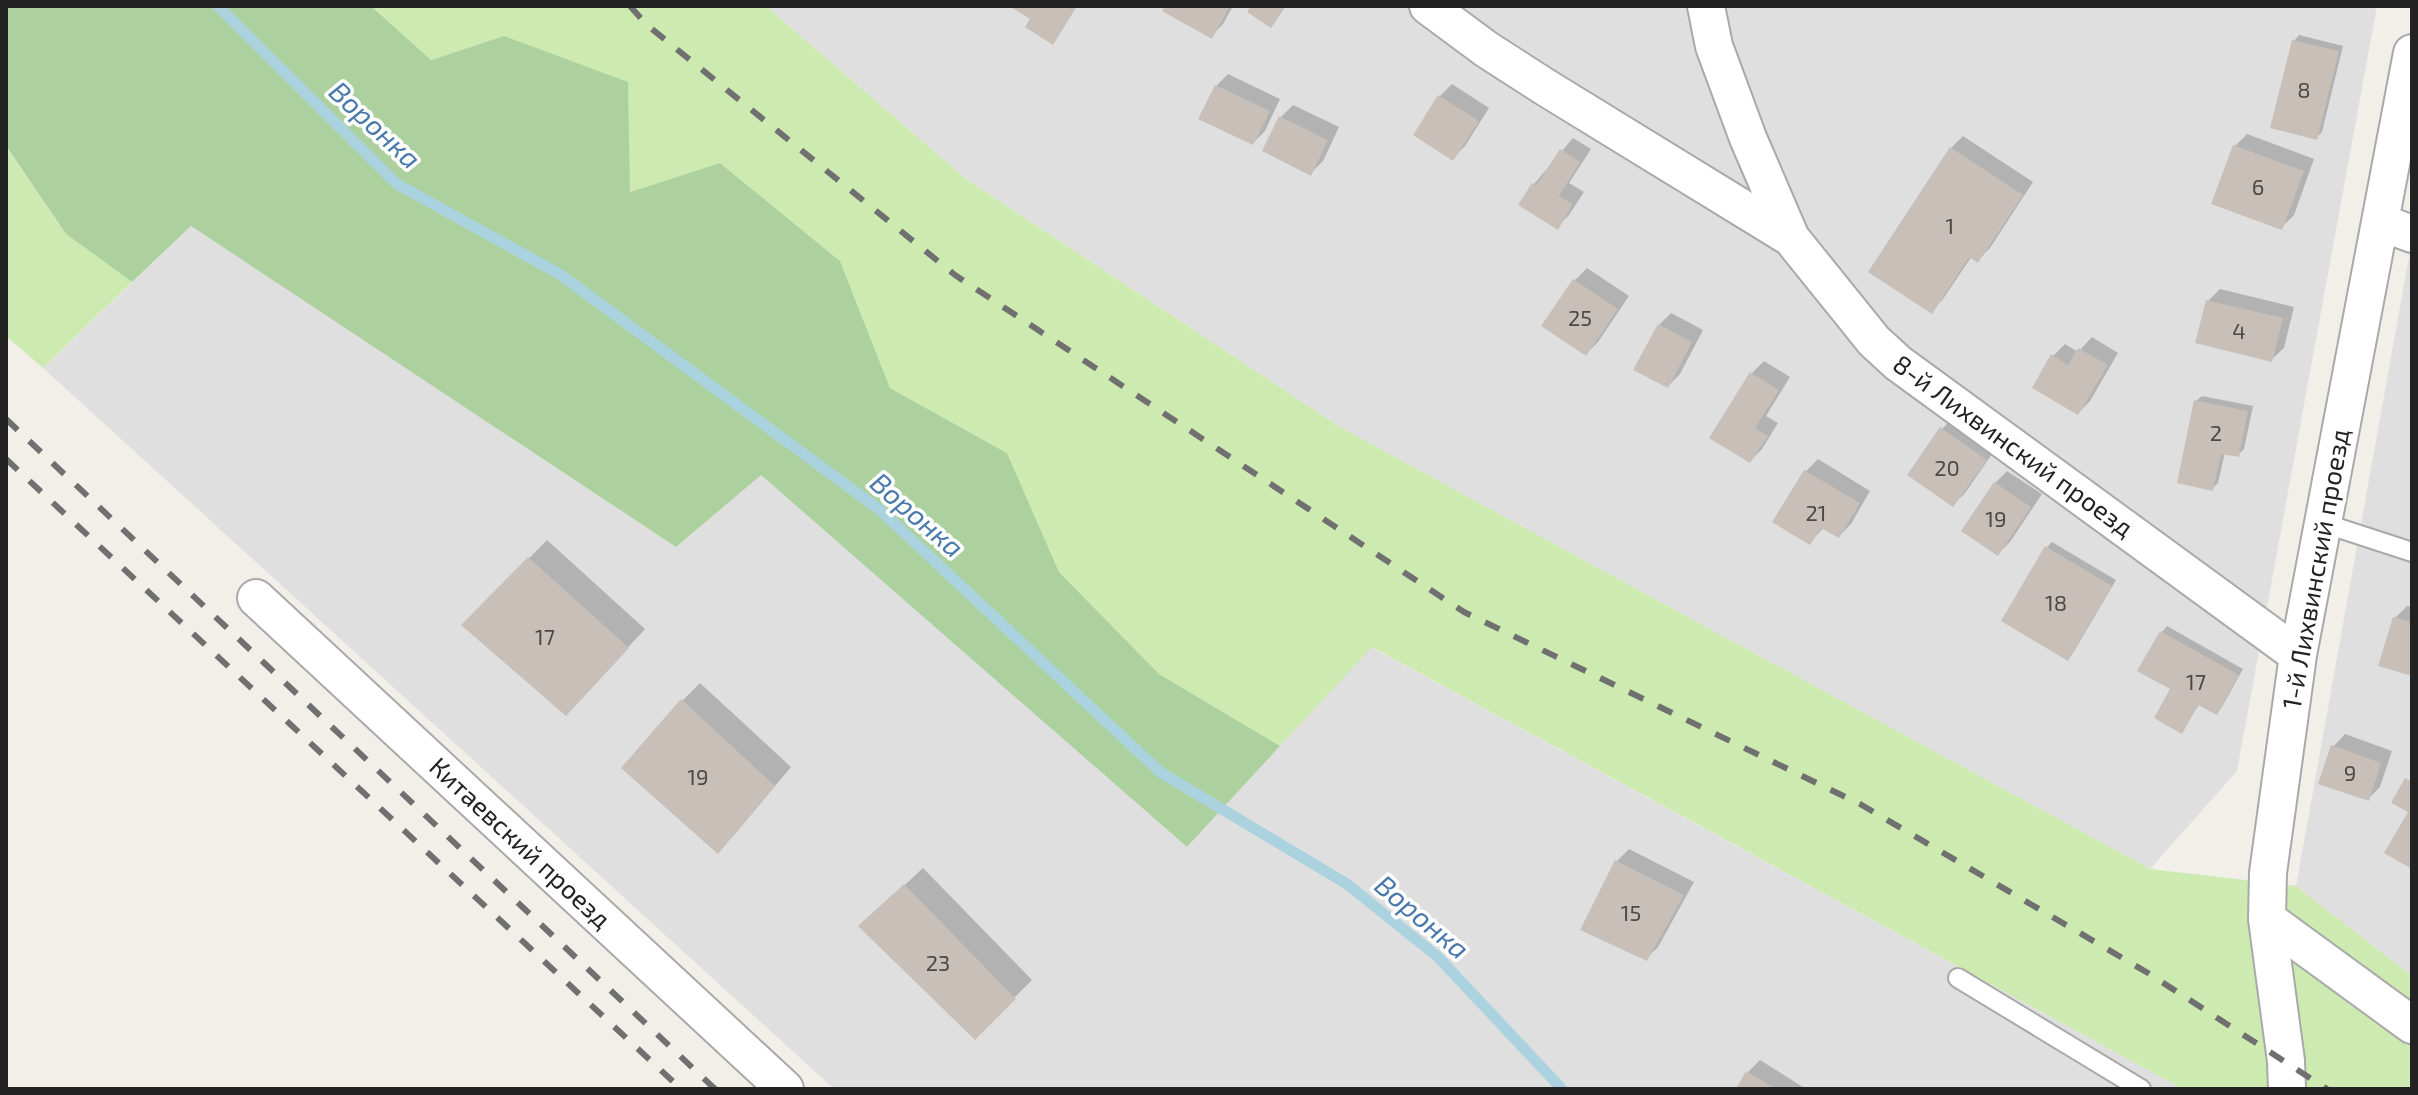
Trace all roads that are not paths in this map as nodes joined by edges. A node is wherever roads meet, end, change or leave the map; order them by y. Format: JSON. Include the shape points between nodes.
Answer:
{"nodes":[{"id":1,"x":1428,"y":6,"type":"edge"},
{"id":2,"x":1706,"y":6,"type":"edge"},
{"id":3,"x":2412,"y":53,"type":"edge"},
{"id":4,"x":2396,"y":228,"type":"edge"},
{"id":5,"x":1791,"y":238,"type":"junction"},
{"id":6,"x":2323,"y":523,"type":"junction"},
{"id":7,"x":2412,"y":552,"type":"edge"},
{"id":8,"x":256,"y":598,"type":"dead end"},
{"id":9,"x":2298,"y":655,"type":"junction"},
{"id":10,"x":2267,"y":919,"type":"junction"},
{"id":11,"x":1958,"y":978,"type":"dead end"},
{"id":12,"x":2412,"y":1025,"type":"edge"},
{"id":13,"x":785,"y":1089,"type":"edge"},
{"id":14,"x":2141,"y":1089,"type":"edge"},
{"id":15,"x":2287,"y":1089,"type":"edge"}],
"edges":[{"from":1,"to":5,"type":"street","name":"8-й Лихвинский проезд","via":[[1545,87]]},
{"from":2,"to":5,"type":"street","via":[[1714,46]]},
{"from":3,"to":4,"type":"street","name":"1-й Лихвинский проезд"},
{"from":4,"to":6,"type":"street","name":"1-й Лихвинский проезд"},
{"from":5,"to":9,"type":"street","name":"8-й Лихвинский проезд","via":[[1898,363]]},
{"from":6,"to":7,"type":"lane"},
{"from":6,"to":9,"type":"street","name":"1-й Лихвинский проезд"},
{"from":8,"to":13,"type":"street","name":"Китаевский проезд"},
{"from":9,"to":10,"type":"street","name":"1-й Лихвинский проезд","via":[[2268,873]]},
{"from":10,"to":12,"type":"street"},
{"from":10,"to":15,"type":"street","name":"1-й Лихвинский проезд"},
{"from":11,"to":14,"type":"lane"}]}
